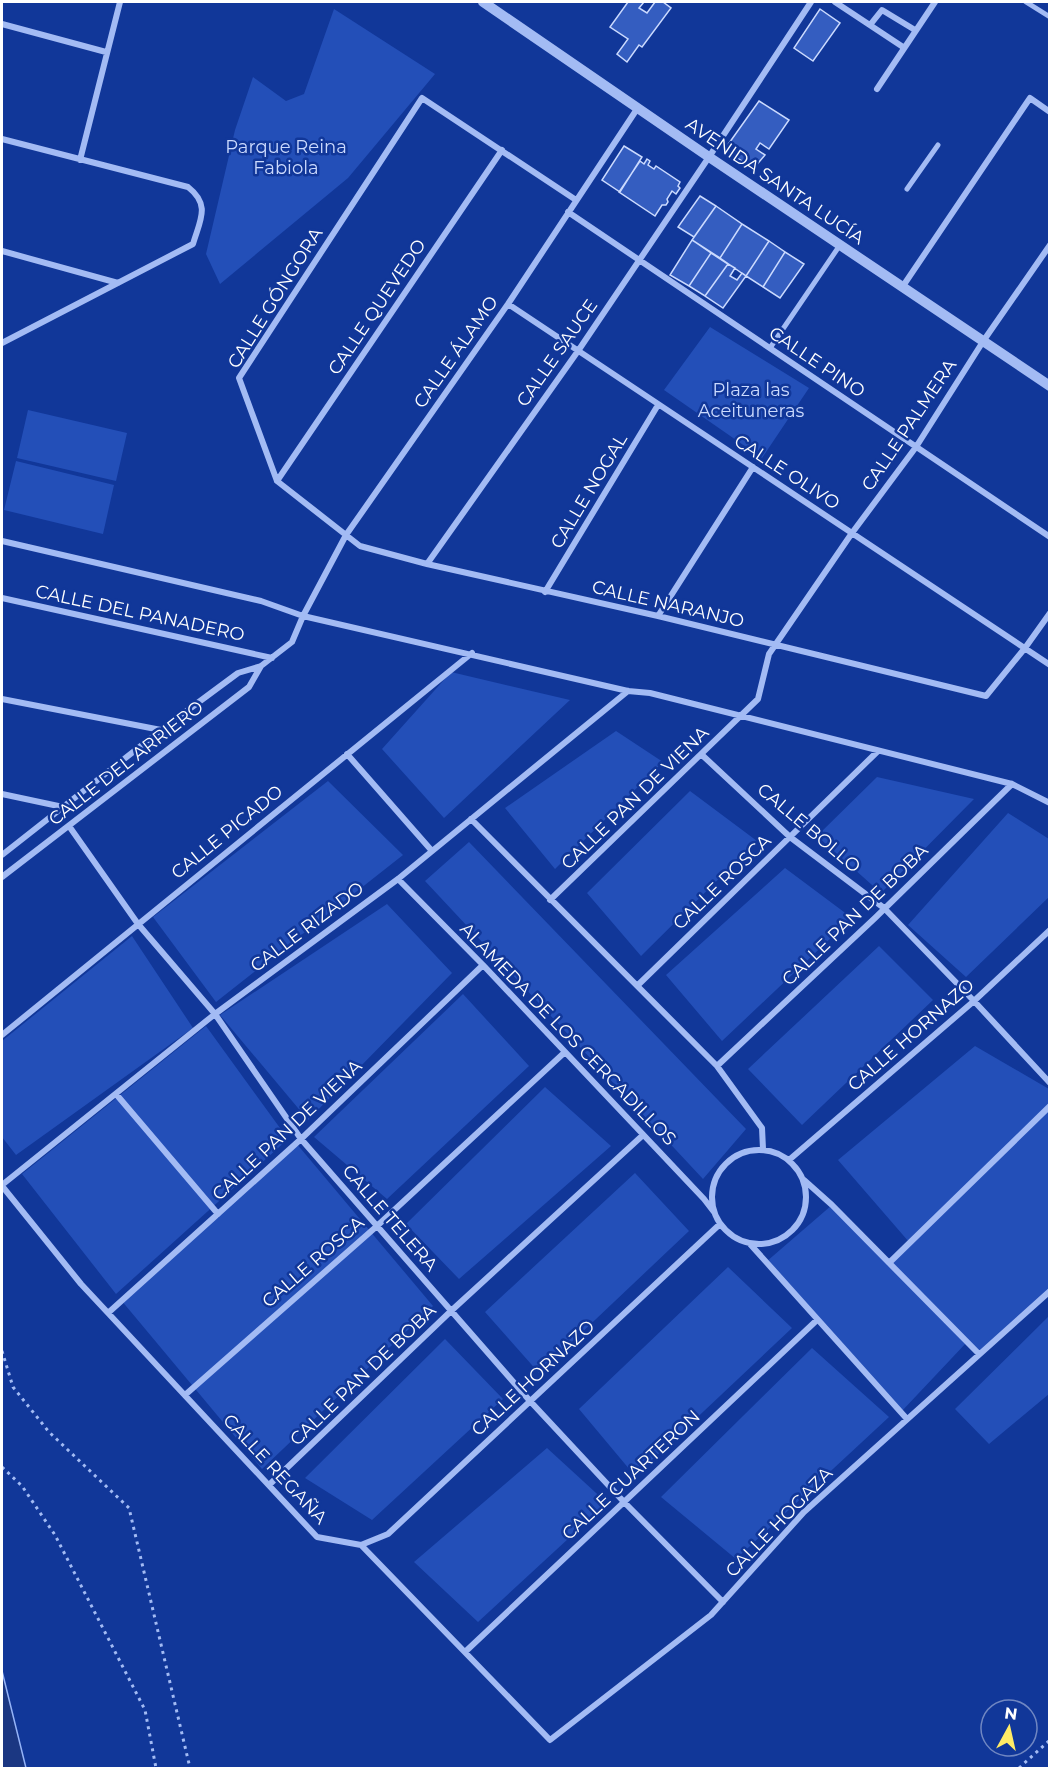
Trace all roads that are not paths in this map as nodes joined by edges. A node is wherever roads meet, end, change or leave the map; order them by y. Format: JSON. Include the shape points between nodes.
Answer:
{"nodes":[{"id":1,"x":120,"y":2,"type":"edge"},
{"id":2,"x":483,"y":2,"type":"edge"},
{"id":3,"x":835,"y":2,"type":"edge"},
{"id":4,"x":935,"y":2,"type":"edge"},
{"id":5,"x":1026,"y":2,"type":"edge"},
{"id":6,"x":806,"y":3,"type":"edge"},
{"id":7,"x":1050,"y":17,"type":"edge"},
{"id":8,"x":2,"y":24,"type":"edge"},
{"id":9,"x":870,"y":25,"type":"junction"},
{"id":10,"x":915,"y":30,"type":"junction"},
{"id":11,"x":903,"y":47,"type":"junction"},
{"id":12,"x":106,"y":52,"type":"junction"},
{"id":13,"x":877,"y":89,"type":"dead end"},
{"id":14,"x":637,"y":109,"type":"junction"},
{"id":15,"x":1050,"y":112,"type":"edge"},
{"id":16,"x":2,"y":140,"type":"edge"},
{"id":17,"x":938,"y":145,"type":"dead end"},
{"id":18,"x":502,"y":150,"type":"junction"},
{"id":19,"x":709,"y":157,"type":"junction"},
{"id":20,"x":80,"y":160,"type":"junction"},
{"id":21,"x":907,"y":189,"type":"dead end"},
{"id":22,"x":576,"y":200,"type":"junction"},
{"id":23,"x":568,"y":212,"type":"junction"},
{"id":24,"x":840,"y":245,"type":"junction"},
{"id":25,"x":1050,"y":245,"type":"edge"},
{"id":26,"x":2,"y":251,"type":"edge"},
{"id":27,"x":638,"y":261,"type":"junction"},
{"id":28,"x":118,"y":283,"type":"junction"},
{"id":29,"x":903,"y":286,"type":"junction"},
{"id":30,"x":508,"y":304,"type":"junction"},
{"id":31,"x":984,"y":340,"type":"junction"},
{"id":32,"x":2,"y":343,"type":"edge"},
{"id":33,"x":770,"y":348,"type":"junction"},
{"id":34,"x":578,"y":351,"type":"junction"},
{"id":35,"x":1050,"y":386,"type":"edge"},
{"id":36,"x":658,"y":405,"type":"junction"},
{"id":37,"x":916,"y":447,"type":"junction"},
{"id":38,"x":753,"y":468,"type":"junction"},
{"id":39,"x":277,"y":481,"type":"junction"},
{"id":40,"x":852,"y":533,"type":"junction"},
{"id":41,"x":346,"y":535,"type":"junction"},
{"id":42,"x":1050,"y":537,"type":"edge"},
{"id":43,"x":2,"y":541,"type":"edge"},
{"id":44,"x":428,"y":564,"type":"junction"},
{"id":45,"x":545,"y":592,"type":"junction"},
{"id":46,"x":2,"y":598,"type":"edge"},
{"id":47,"x":1050,"y":613,"type":"edge"},
{"id":48,"x":303,"y":616,"type":"junction"},
{"id":49,"x":658,"y":616,"type":"junction"},
{"id":50,"x":777,"y":644,"type":"junction"},
{"id":51,"x":1025,"y":648,"type":"junction"},
{"id":52,"x":472,"y":653,"type":"junction"},
{"id":53,"x":272,"y":658,"type":"junction"},
{"id":54,"x":1050,"y":665,"type":"edge"},
{"id":55,"x":261,"y":666,"type":"junction"},
{"id":56,"x":628,"y":691,"type":"junction"},
{"id":57,"x":2,"y":699,"type":"edge"},
{"id":58,"x":740,"y":717,"type":"junction"},
{"id":59,"x":161,"y":730,"type":"junction"},
{"id":60,"x":878,"y":751,"type":"junction"},
{"id":61,"x":347,"y":754,"type":"junction"},
{"id":62,"x":701,"y":754,"type":"junction"},
{"id":63,"x":1012,"y":784,"type":"junction"},
{"id":64,"x":2,"y":794,"type":"edge"},
{"id":65,"x":1050,"y":803,"type":"edge"},
{"id":66,"x":63,"y":807,"type":"junction"},
{"id":67,"x":471,"y":819,"type":"junction"},
{"id":68,"x":69,"y":826,"type":"junction"},
{"id":69,"x":790,"y":837,"type":"junction"},
{"id":70,"x":432,"y":851,"type":"junction"},
{"id":71,"x":2,"y":855,"type":"edge"},
{"id":72,"x":2,"y":878,"type":"edge"},
{"id":73,"x":398,"y":879,"type":"junction"},
{"id":74,"x":550,"y":900,"type":"junction"},
{"id":75,"x":884,"y":908,"type":"junction"},
{"id":76,"x":138,"y":924,"type":"junction"},
{"id":77,"x":1050,"y":930,"type":"edge"},
{"id":78,"x":483,"y":965,"type":"junction"},
{"id":79,"x":638,"y":985,"type":"junction"},
{"id":80,"x":974,"y":1000,"type":"junction"},
{"id":81,"x":215,"y":1014,"type":"junction"},
{"id":82,"x":2,"y":1035,"type":"edge"},
{"id":83,"x":565,"y":1052,"type":"junction"},
{"id":84,"x":717,"y":1066,"type":"junction"},
{"id":85,"x":1050,"y":1083,"type":"edge"},
{"id":86,"x":116,"y":1094,"type":"junction"},
{"id":87,"x":1050,"y":1106,"type":"edge"},
{"id":88,"x":643,"y":1135,"type":"junction"},
{"id":89,"x":301,"y":1139,"type":"junction"},
{"id":90,"x":763,"y":1149,"type":"junction"},
{"id":91,"x":789,"y":1160,"type":"junction"},
{"id":92,"x":804,"y":1180,"type":"junction"},
{"id":93,"x":2,"y":1186,"type":"edge"},
{"id":94,"x":714,"y":1212,"type":"junction"},
{"id":95,"x":218,"y":1214,"type":"junction"},
{"id":96,"x":720,"y":1224,"type":"junction"},
{"id":97,"x":376,"y":1226,"type":"junction"},
{"id":98,"x":750,"y":1244,"type":"junction"},
{"id":99,"x":889,"y":1263,"type":"junction"},
{"id":100,"x":1050,"y":1291,"type":"edge"},
{"id":101,"x":451,"y":1311,"type":"junction"},
{"id":102,"x":108,"y":1313,"type":"junction"},
{"id":103,"x":817,"y":1320,"type":"junction"},
{"id":104,"x":980,"y":1354,"type":"junction"},
{"id":105,"x":184,"y":1395,"type":"junction"},
{"id":106,"x":530,"y":1401,"type":"junction"},
{"id":107,"x":907,"y":1419,"type":"junction"},
{"id":108,"x":269,"y":1485,"type":"junction"},
{"id":109,"x":624,"y":1502,"type":"junction"},
{"id":110,"x":362,"y":1545,"type":"junction"},
{"id":111,"x":723,"y":1602,"type":"junction"},
{"id":112,"x":465,"y":1652,"type":"junction"}],
"edges":[{"from":1,"to":12,"type":"street"},
{"from":2,"to":14,"type":"street","name":"AVENIDA SANTA LUCÍA"},
{"from":3,"to":9,"type":"street"},
{"from":4,"to":10,"type":"street"},
{"from":5,"to":7,"type":"street"},
{"from":6,"to":19,"type":"street","name":"CALLE SAUCE"},
{"from":8,"to":12,"type":"street"},
{"from":9,"to":10,"type":"street","via":[[882,10]]},
{"from":9,"to":11,"type":"street"},
{"from":10,"to":11,"type":"street"},
{"from":11,"to":13,"type":"street"},
{"from":12,"to":20,"type":"street"},
{"from":14,"to":19,"type":"street","name":"AVENIDA SANTA LUCÍA"},
{"from":14,"to":22,"type":"street","name":"CALLE ÁLAMO"},
{"from":15,"to":29,"type":"street","via":[[1030,98]]},
{"from":16,"to":20,"type":"street"},
{"from":17,"to":21,"type":"street"},
{"from":18,"to":22,"type":"street"},
{"from":18,"to":39,"type":"street","name":"CALLE QUEVEDO"},
{"from":18,"to":39,"type":"street","name":"CALLE GÓNGORA","via":[[422,98],[239,378]]},
{"from":19,"to":24,"type":"street","name":"AVENIDA SANTA LUCÍA"},
{"from":19,"to":27,"type":"street","name":"CALLE SAUCE"},
{"from":20,"to":28,"type":"street","via":[[188,187],[203,205],[194,244]]},
{"from":22,"to":23,"type":"street","name":"CALLE ÁLAMO"},
{"from":23,"to":27,"type":"street","name":"CALLE PINO"},
{"from":23,"to":30,"type":"street","name":"CALLE ÁLAMO"},
{"from":24,"to":29,"type":"street","name":"AVENIDA SANTA LUCÍA"},
{"from":24,"to":33,"type":"street"},
{"from":25,"to":31,"type":"street","name":"CALLE PALMERA"},
{"from":26,"to":28,"type":"street"},
{"from":27,"to":33,"type":"street","name":"CALLE PINO"},
{"from":27,"to":34,"type":"street","name":"CALLE SAUCE"},
{"from":28,"to":32,"type":"street"},
{"from":29,"to":31,"type":"street","name":"AVENIDA SANTA LUCÍA"},
{"from":30,"to":34,"type":"street","name":"CALLE OLIVO"},
{"from":30,"to":41,"type":"street","name":"CALLE ÁLAMO"},
{"from":31,"to":35,"type":"street","name":"AVENIDA SANTA LUCÍA"},
{"from":31,"to":37,"type":"street","name":"CALLE PALMERA"},
{"from":33,"to":37,"type":"street","name":"CALLE PINO"},
{"from":34,"to":36,"type":"street","name":"CALLE OLIVO"},
{"from":34,"to":44,"type":"street","name":"CALLE SAUCE"},
{"from":36,"to":38,"type":"street","name":"CALLE OLIVO"},
{"from":36,"to":45,"type":"street","name":"CALLE NOGAL"},
{"from":37,"to":40,"type":"street","name":"CALLE PALMERA"},
{"from":37,"to":42,"type":"street","name":"CALLE PINO"},
{"from":38,"to":40,"type":"street","name":"CALLE OLIVO"},
{"from":38,"to":49,"type":"street"},
{"from":39,"to":41,"type":"street"},
{"from":40,"to":50,"type":"street","name":"CALLE PALMERA"},
{"from":40,"to":51,"type":"street","name":"CALLE OLIVO"},
{"from":41,"to":44,"type":"street","name":"CALLE NARANJO","via":[[360,546]]},
{"from":41,"to":48,"type":"street","name":"CALLE ÁLAMO"},
{"from":43,"to":48,"type":"street","via":[[261,601]]},
{"from":44,"to":45,"type":"street","name":"CALLE NARANJO"},
{"from":45,"to":49,"type":"street","name":"CALLE NARANJO"},
{"from":46,"to":53,"type":"street","name":"CALLE DEL PANADERO"},
{"from":47,"to":51,"type":"street"},
{"from":48,"to":52,"type":"street"},
{"from":48,"to":53,"type":"street","name":"CALLE DEL ARRIERO","via":[[292,642]]},
{"from":49,"to":50,"type":"street","name":"CALLE NARANJO"},
{"from":50,"to":51,"type":"street","name":"CALLE NARANJO","via":[[986,696]]},
{"from":50,"to":58,"type":"street","name":"CALLE PAN DE VIENA","via":[[769,654],[758,699]]},
{"from":51,"to":54,"type":"street","name":"CALLE OLIVO"},
{"from":52,"to":56,"type":"street"},
{"from":52,"to":61,"type":"street","name":"CALLE PICADO"},
{"from":53,"to":55,"type":"street","name":"CALLE DEL ARRIERO"},
{"from":55,"to":59,"type":"street","name":"CALLE DEL ARRIERO","via":[[238,674]]},
{"from":55,"to":68,"type":"street","name":"CALLE DEL ARRIERO","via":[[249,687]]},
{"from":56,"to":58,"type":"street","via":[[650,693]]},
{"from":56,"to":67,"type":"street","name":"CALLE RIZADO"},
{"from":57,"to":59,"type":"street"},
{"from":58,"to":60,"type":"street"},
{"from":58,"to":62,"type":"street","name":"CALLE PAN DE VIENA"},
{"from":59,"to":66,"type":"street","name":"CALLE DEL ARRIERO"},
{"from":60,"to":63,"type":"street"},
{"from":60,"to":69,"type":"street","name":"CALLE ROSCA"},
{"from":61,"to":70,"type":"street"},
{"from":61,"to":76,"type":"street","name":"CALLE PICADO"},
{"from":62,"to":69,"type":"street","name":"CALLE BOLLO"},
{"from":62,"to":74,"type":"street","name":"CALLE PAN DE VIENA"},
{"from":63,"to":65,"type":"street"},
{"from":63,"to":75,"type":"street","name":"CALLE PAN DE BOBA"},
{"from":64,"to":66,"type":"street"},
{"from":66,"to":71,"type":"street","name":"CALLE DEL ARRIERO"},
{"from":67,"to":70,"type":"street","name":"CALLE RIZADO"},
{"from":67,"to":74,"type":"street"},
{"from":68,"to":72,"type":"street","name":"CALLE DEL ARRIERO"},
{"from":68,"to":76,"type":"street","name":"CALLE TELERA"},
{"from":69,"to":75,"type":"street","name":"CALLE BOLLO"},
{"from":69,"to":79,"type":"street","name":"CALLE ROSCA"},
{"from":70,"to":73,"type":"street","name":"CALLE RIZADO"},
{"from":73,"to":78,"type":"street","name":"ALAMEDA DE LOS CERCADILLOS"},
{"from":73,"to":81,"type":"street","name":"CALLE RIZADO"},
{"from":74,"to":79,"type":"street"},
{"from":75,"to":80,"type":"street","name":"CALLE BOLLO"},
{"from":75,"to":84,"type":"street","name":"CALLE PAN DE BOBA"},
{"from":76,"to":81,"type":"street","name":"CALLE TELERA"},
{"from":76,"to":82,"type":"street","name":"CALLE PICADO"},
{"from":77,"to":80,"type":"street","name":"CALLE HORNAZO"},
{"from":78,"to":83,"type":"street","name":"ALAMEDA DE LOS CERCADILLOS"},
{"from":78,"to":89,"type":"street","name":"CALLE PAN DE VIENA"},
{"from":79,"to":84,"type":"street"},
{"from":80,"to":85,"type":"street","name":"CALLE BOLLO"},
{"from":80,"to":91,"type":"street","name":"CALLE HORNAZO"},
{"from":81,"to":86,"type":"street","name":"CALLE RIZADO"},
{"from":81,"to":89,"type":"street","name":"CALLE TELERA"},
{"from":83,"to":88,"type":"street","name":"ALAMEDA DE LOS CERCADILLOS"},
{"from":83,"to":97,"type":"street","name":"CALLE ROSCA"},
{"from":84,"to":90,"type":"street","via":[[762,1128]]},
{"from":86,"to":93,"type":"street","name":"CALLE RIZADO"},
{"from":86,"to":95,"type":"street"},
{"from":87,"to":99,"type":"street"},
{"from":88,"to":94,"type":"street","name":"ALAMEDA DE LOS CERCADILLOS"},
{"from":88,"to":101,"type":"street","name":"CALLE PAN DE BOBA"},
{"from":89,"to":95,"type":"street","name":"CALLE PAN DE VIENA"},
{"from":89,"to":97,"type":"street","name":"CALLE TELERA"},
{"from":90,"to":91,"type":"street"},
{"from":90,"to":94,"type":"street","via":[[747,1151],[720,1169],[711,1198]]},
{"from":91,"to":92,"type":"street"},
{"from":92,"to":98,"type":"street","via":[[807,1203],[796,1227],[784,1238]]},
{"from":92,"to":99,"type":"street"},
{"from":93,"to":102,"type":"street","name":"CALLE REGAÑA"},
{"from":94,"to":96,"type":"street"},
{"from":95,"to":102,"type":"street","name":"CALLE PAN DE VIENA"},
{"from":96,"to":98,"type":"street","via":[[732,1236]]},
{"from":96,"to":106,"type":"street","name":"CALLE HORNAZO"},
{"from":97,"to":101,"type":"street","name":"CALLE TELERA"},
{"from":97,"to":105,"type":"street","name":"CALLE ROSCA"},
{"from":98,"to":103,"type":"street"},
{"from":99,"to":104,"type":"street"},
{"from":100,"to":104,"type":"street","name":"CALLE HOGAZA"},
{"from":101,"to":106,"type":"street","name":"CALLE TELERA"},
{"from":101,"to":108,"type":"street","name":"CALLE PAN DE BOBA"},
{"from":102,"to":105,"type":"street","name":"CALLE REGAÑA"},
{"from":103,"to":107,"type":"street"},
{"from":103,"to":109,"type":"street","name":"CALLE CUARTERON"},
{"from":104,"to":107,"type":"street","name":"CALLE HOGAZA"},
{"from":105,"to":108,"type":"street","name":"CALLE REGAÑA"},
{"from":106,"to":109,"type":"street","name":"CALLE TELERA"},
{"from":106,"to":110,"type":"street","name":"CALLE HORNAZO","via":[[388,1534]]},
{"from":107,"to":111,"type":"street","name":"CALLE HOGAZA","via":[[804,1512]]},
{"from":108,"to":110,"type":"street","name":"CALLE REGAÑA","via":[[317,1537]]},
{"from":109,"to":111,"type":"street","name":"CALLE TELERA"},
{"from":109,"to":112,"type":"street","name":"CALLE CUARTERON"},
{"from":110,"to":112,"type":"street"},
{"from":111,"to":112,"type":"street","name":"CALLE HOGAZA","via":[[550,1740]]}]}
